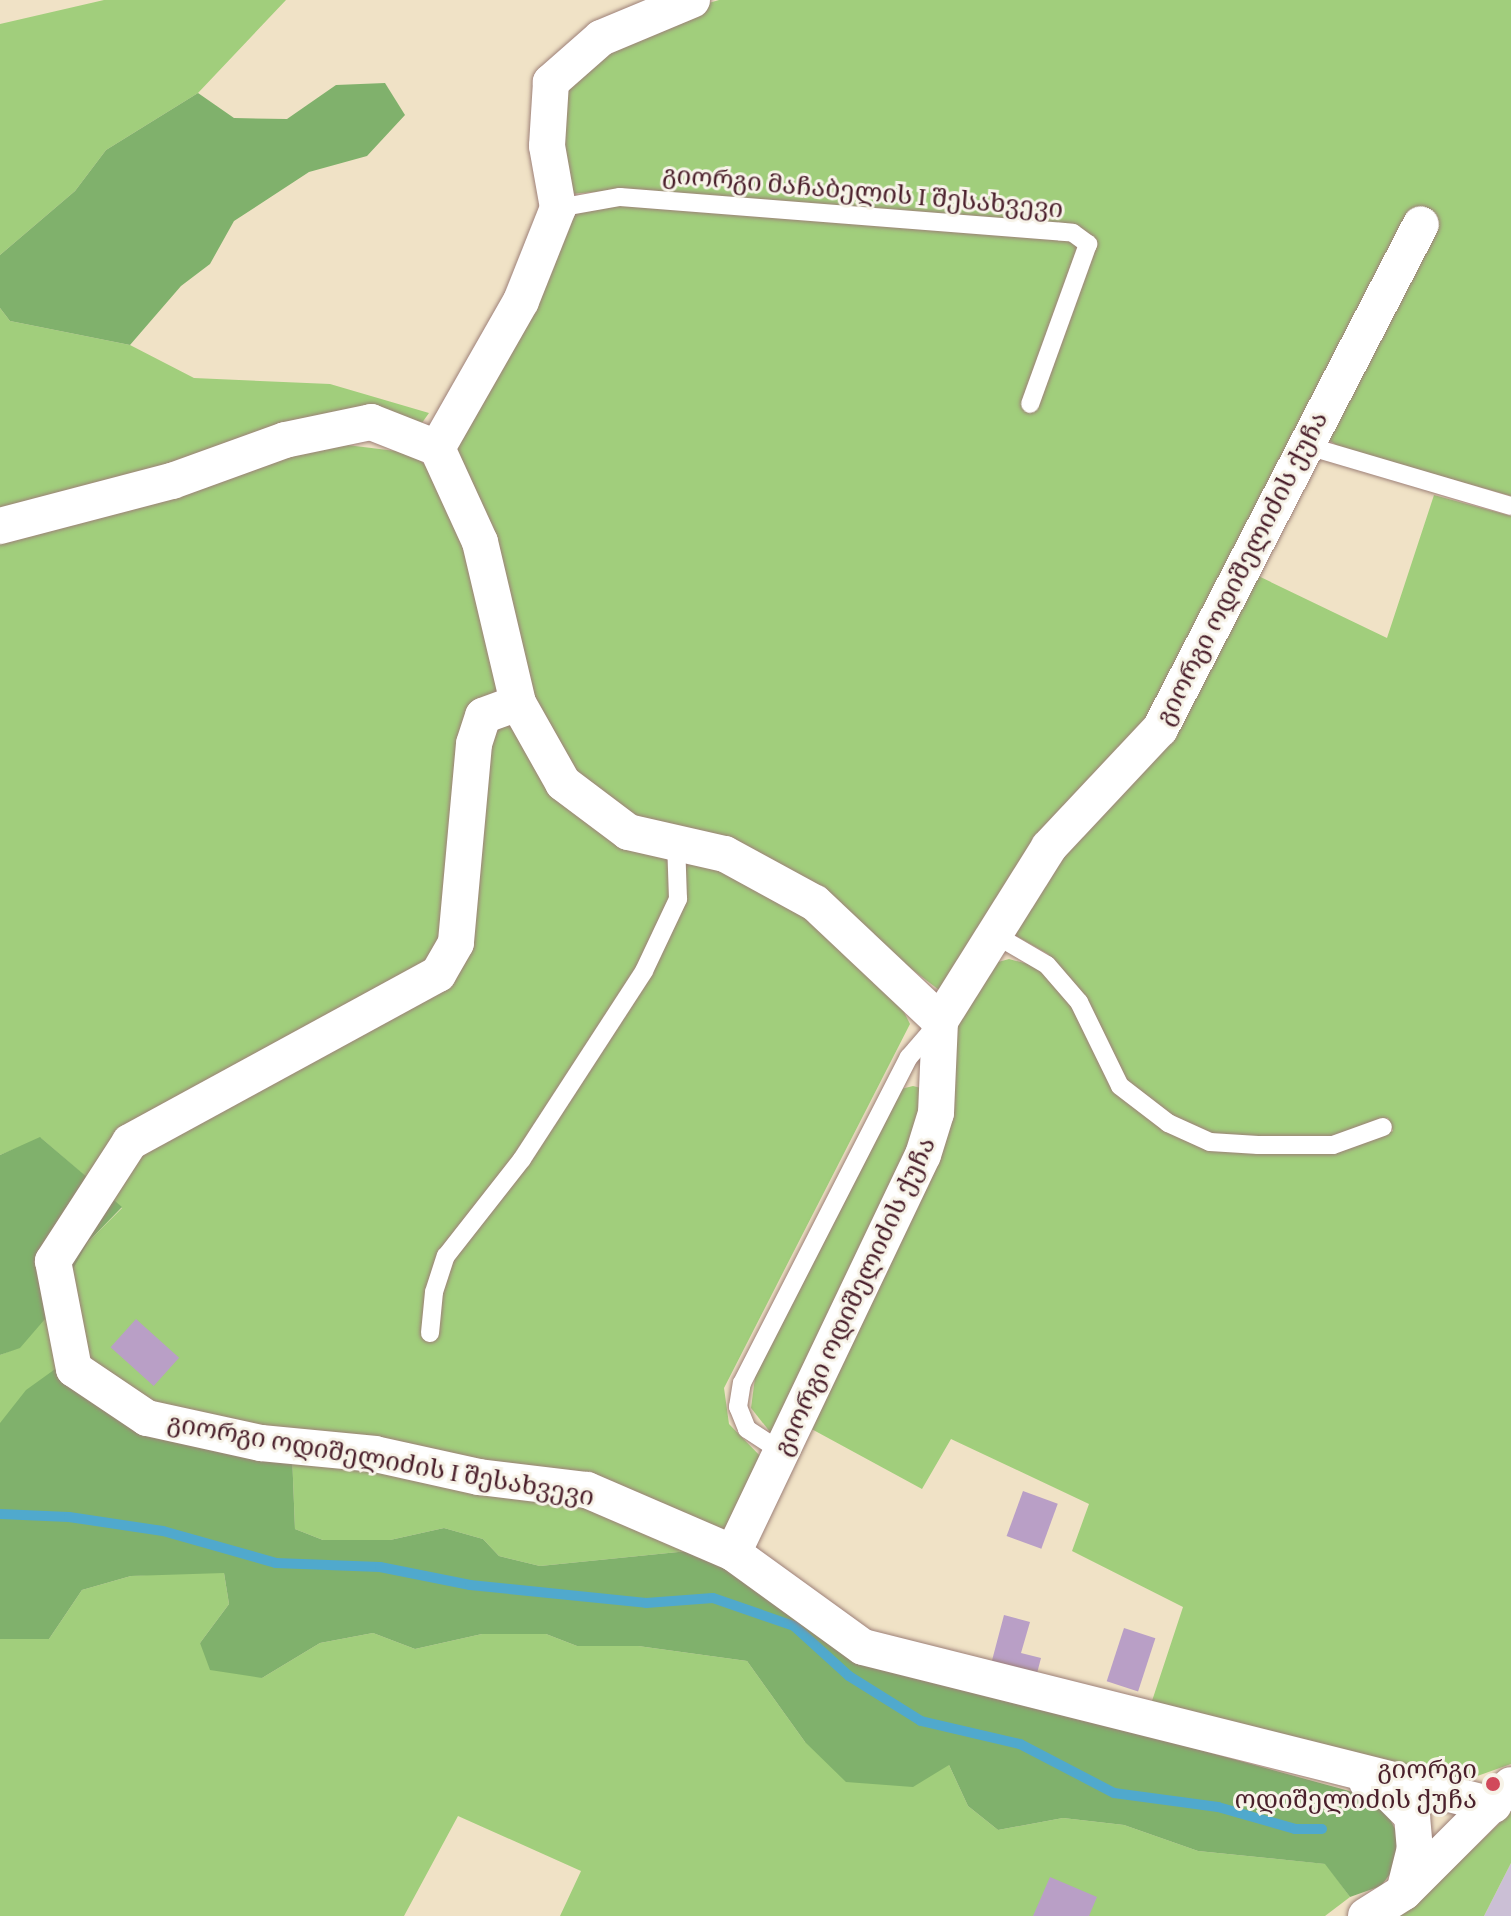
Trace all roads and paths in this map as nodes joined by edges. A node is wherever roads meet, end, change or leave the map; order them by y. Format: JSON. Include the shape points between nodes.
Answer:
{"nodes":[{"id":1,"x":692,"y":0,"type":"edge"},
{"id":2,"x":558,"y":208,"type":"junction"},
{"id":3,"x":1421,"y":224,"type":"dead end"},
{"id":4,"x":1030,"y":404,"type":"dead end"},
{"id":5,"x":1304,"y":445,"type":"junction"},
{"id":6,"x":437,"y":448,"type":"junction"},
{"id":7,"x":1511,"y":506,"type":"edge"},
{"id":8,"x":0,"y":526,"type":"edge"},
{"id":9,"x":518,"y":703,"type":"junction"},
{"id":10,"x":676,"y":843,"type":"junction"},
{"id":11,"x":994,"y":934,"type":"junction"},
{"id":12,"x":940,"y":1021,"type":"junction"},
{"id":13,"x":1383,"y":1127,"type":"dead end"},
{"id":14,"x":430,"y":1333,"type":"dead end"},
{"id":15,"x":782,"y":1452,"type":"junction"},
{"id":16,"x":733,"y":1553,"type":"junction"},
{"id":17,"x":1345,"y":1770,"type":"junction"},
{"id":18,"x":1502,"y":1795,"type":"edge"},
{"id":19,"x":1404,"y":1892,"type":"junction"},
{"id":20,"x":1366,"y":1916,"type":"edge"}],
"edges":[{"from":1,"to":2,"type":"street","via":[[601,38],[551,82],[547,146]]},
{"from":2,"to":4,"type":"lane","name":"გიორგი მაჩაბელის I შესახვევი","via":[[620,197],[1073,233],[1088,244]]},
{"from":2,"to":6,"type":"street","via":[[521,301]]},
{"from":3,"to":5,"type":"street","name":"გიორგი ოდიშელიძის ქუჩა"},
{"from":5,"to":7,"type":"lane"},
{"from":5,"to":11,"type":"street","name":"გიორგი ოდიშელიძის ქუჩა","via":[[1160,729],[1049,847]]},
{"from":6,"to":8,"type":"street","via":[[371,422],[285,440],[172,481]]},
{"from":6,"to":9,"type":"street","via":[[480,542]]},
{"from":9,"to":10,"type":"street","via":[[563,783],[628,832]]},
{"from":9,"to":16,"type":"street","name":"გიორგი ოდიშელიძის I შესახვევი","via":[[483,716],[474,744],[456,943],[438,974],[130,1142],[53,1261],[74,1369],[147,1418],[261,1443],[375,1454],[479,1477],[587,1490]]},
{"from":10,"to":12,"type":"street","via":[[725,854],[815,903]]},
{"from":10,"to":14,"type":"lane","via":[[678,899],[644,971],[522,1159],[446,1256],[434,1292]]},
{"from":11,"to":12,"type":"street","name":"გიორგი ოდიშელიძის ქუჩა"},
{"from":11,"to":13,"type":"lane","via":[[1047,965],[1079,1002],[1120,1086],[1168,1123],[1210,1142],[1258,1145],[1333,1145]]},
{"from":12,"to":15,"type":"street","name":"გიორგი ოდიშელიძის ქუჩა","via":[[936,1113],[923,1155]]},
{"from":12,"to":15,"type":"lane","via":[[909,1057],[742,1383],[738,1407],[747,1429]]},
{"from":15,"to":16,"type":"street","name":"გიორგი ოდიშელიძის ქუჩა"},
{"from":16,"to":17,"type":"street","via":[[863,1647]]},
{"from":17,"to":18,"type":"street"},
{"from":17,"to":19,"type":"street","via":[[1391,1795],[1412,1816],[1415,1848]]},
{"from":18,"to":19,"type":"street"},
{"from":19,"to":20,"type":"street"}]}
